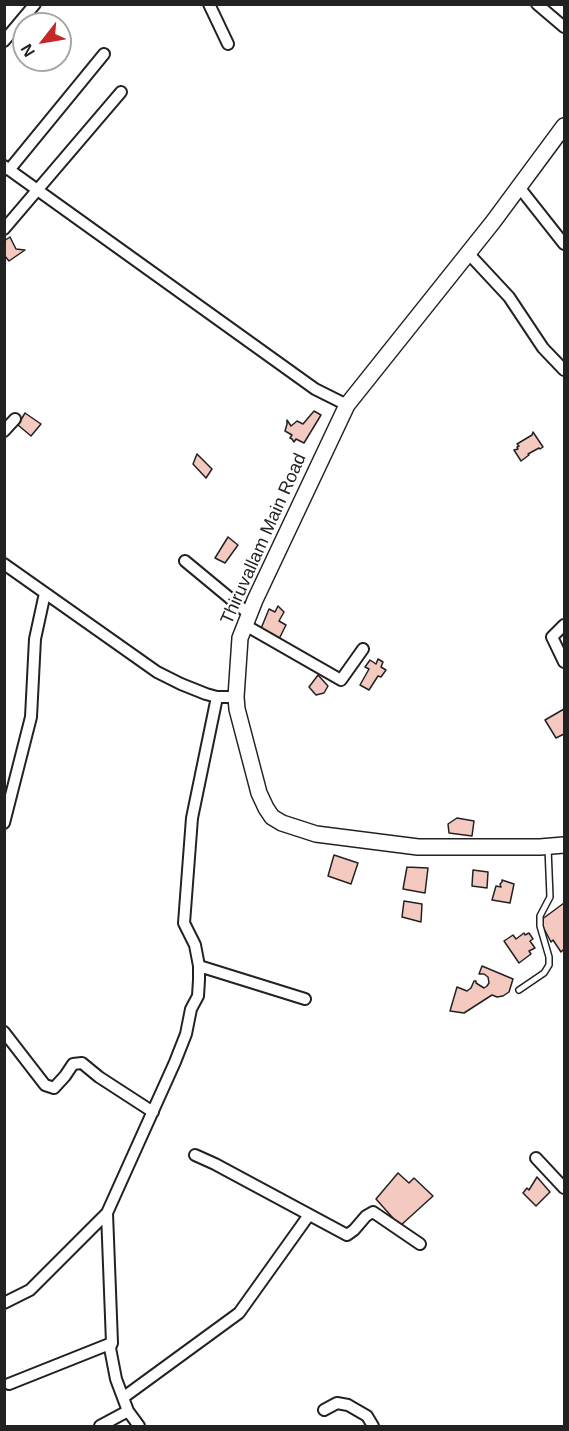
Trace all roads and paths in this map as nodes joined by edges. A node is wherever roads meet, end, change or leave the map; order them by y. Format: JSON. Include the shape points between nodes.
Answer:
{"nodes":[{"id":1,"x":35,"y":4,"type":"edge"},
{"id":2,"x":209,"y":4,"type":"edge"},
{"id":3,"x":537,"y":4,"type":"edge"},
{"id":4,"x":564,"y":27,"type":"edge"},
{"id":5,"x":4,"y":41,"type":"edge"},
{"id":6,"x":228,"y":44,"type":"dead end"},
{"id":7,"x":104,"y":54,"type":"dead end"},
{"id":8,"x":121,"y":92,"type":"dead end"},
{"id":9,"x":564,"y":126,"type":"edge"},
{"id":10,"x":7,"y":168,"type":"edge"},
{"id":11,"x":519,"y":187,"type":"junction"},
{"id":12,"x":38,"y":191,"type":"junction"},
{"id":13,"x":4,"y":229,"type":"edge"},
{"id":14,"x":564,"y":244,"type":"edge"},
{"id":15,"x":468,"y":253,"type":"junction"},
{"id":16,"x":564,"y":370,"type":"edge"},
{"id":17,"x":347,"y":405,"type":"junction"},
{"id":18,"x":15,"y":419,"type":"dead end"},
{"id":19,"x":4,"y":431,"type":"edge"},
{"id":20,"x":185,"y":561,"type":"dead end"},
{"id":21,"x":4,"y":564,"type":"edge"},
{"id":22,"x":45,"y":593,"type":"junction"},
{"id":23,"x":247,"y":620,"type":"junction"},
{"id":24,"x":564,"y":625,"type":"edge"},
{"id":25,"x":363,"y":649,"type":"dead end"},
{"id":26,"x":564,"y":662,"type":"edge"},
{"id":27,"x":217,"y":697,"type":"junction"},
{"id":28,"x":236,"y":697,"type":"junction"},
{"id":29,"x":4,"y":823,"type":"edge"},
{"id":30,"x":564,"y":845,"type":"edge"},
{"id":31,"x":548,"y":846,"type":"junction"},
{"id":32,"x":199,"y":966,"type":"junction"},
{"id":33,"x":519,"y":990,"type":"dead end"},
{"id":34,"x":305,"y":999,"type":"dead end"},
{"id":35,"x":4,"y":1032,"type":"edge"},
{"id":36,"x":153,"y":1112,"type":"junction"},
{"id":37,"x":195,"y":1155,"type":"dead end"},
{"id":38,"x":536,"y":1158,"type":"dead end"},
{"id":39,"x":564,"y":1188,"type":"edge"},
{"id":40,"x":107,"y":1213,"type":"junction"},
{"id":41,"x":309,"y":1215,"type":"junction"},
{"id":42,"x":420,"y":1244,"type":"dead end"},
{"id":43,"x":4,"y":1303,"type":"edge"},
{"id":44,"x":112,"y":1343,"type":"junction"},
{"id":45,"x":9,"y":1384,"type":"dead end"},
{"id":46,"x":124,"y":1397,"type":"junction"},
{"id":47,"x":324,"y":1410,"type":"dead end"},
{"id":48,"x":128,"y":1411,"type":"junction"},
{"id":49,"x":100,"y":1426,"type":"edge"},
{"id":50,"x":139,"y":1426,"type":"edge"},
{"id":51,"x":373,"y":1426,"type":"edge"}],
"edges":[{"from":1,"to":5,"type":"street"},
{"from":2,"to":6,"type":"street"},
{"from":3,"to":4,"type":"street"},
{"from":7,"to":10,"type":"street"},
{"from":8,"to":12,"type":"street"},
{"from":9,"to":11,"type":"main road","name":"Thiruvallam Main Road"},
{"from":10,"to":12,"type":"street"},
{"from":11,"to":14,"type":"street"},
{"from":11,"to":15,"type":"main road","name":"Thiruvallam Main Road"},
{"from":12,"to":13,"type":"street"},
{"from":12,"to":17,"type":"street","via":[[315,389]]},
{"from":15,"to":16,"type":"street","via":[[509,297],[543,348]]},
{"from":15,"to":17,"type":"main road","name":"Thiruvallam Main Road"},
{"from":17,"to":23,"type":"main road","name":"Thiruvallam Main Road"},
{"from":18,"to":19,"type":"street"},
{"from":20,"to":23,"type":"street"},
{"from":21,"to":22,"type":"street"},
{"from":22,"to":27,"type":"street","via":[[157,672]]},
{"from":22,"to":29,"type":"street","via":[[35,639],[31,717]]},
{"from":23,"to":25,"type":"street","via":[[341,680]]},
{"from":23,"to":28,"type":"main road","name":"Thiruvallam Main Road","via":[[240,638]]},
{"from":24,"to":26,"type":"street","via":[[552,637]]},
{"from":27,"to":28,"type":"street"},
{"from":27,"to":32,"type":"street","via":[[192,818],[184,923],[195,945]]},
{"from":28,"to":31,"type":"main road","name":"Thiruvallam Main Road","via":[[259,793],[272,817],[282,823],[316,834],[418,847]]},
{"from":30,"to":31,"type":"main road","name":"Thiruvallam Main Road"},
{"from":31,"to":33,"type":"lane","via":[[550,897],[540,916],[540,926],[549,963],[544,973]]},
{"from":32,"to":34,"type":"street"},
{"from":32,"to":36,"type":"street","via":[[198,996]]},
{"from":35,"to":36,"type":"street","via":[[45,1085],[54,1088],[73,1064],[82,1064]]},
{"from":36,"to":40,"type":"street"},
{"from":37,"to":41,"type":"street"},
{"from":38,"to":39,"type":"street"},
{"from":40,"to":43,"type":"street","via":[[30,1290]]},
{"from":40,"to":44,"type":"street"},
{"from":41,"to":42,"type":"street","via":[[347,1235],[373,1212]]},
{"from":41,"to":46,"type":"street","via":[[239,1313]]},
{"from":44,"to":45,"type":"street"},
{"from":44,"to":46,"type":"street","via":[[116,1379]]},
{"from":46,"to":48,"type":"street"},
{"from":47,"to":51,"type":"street","via":[[337,1403],[348,1405],[367,1416]]},
{"from":48,"to":49,"type":"street"},
{"from":48,"to":50,"type":"street"}]}
